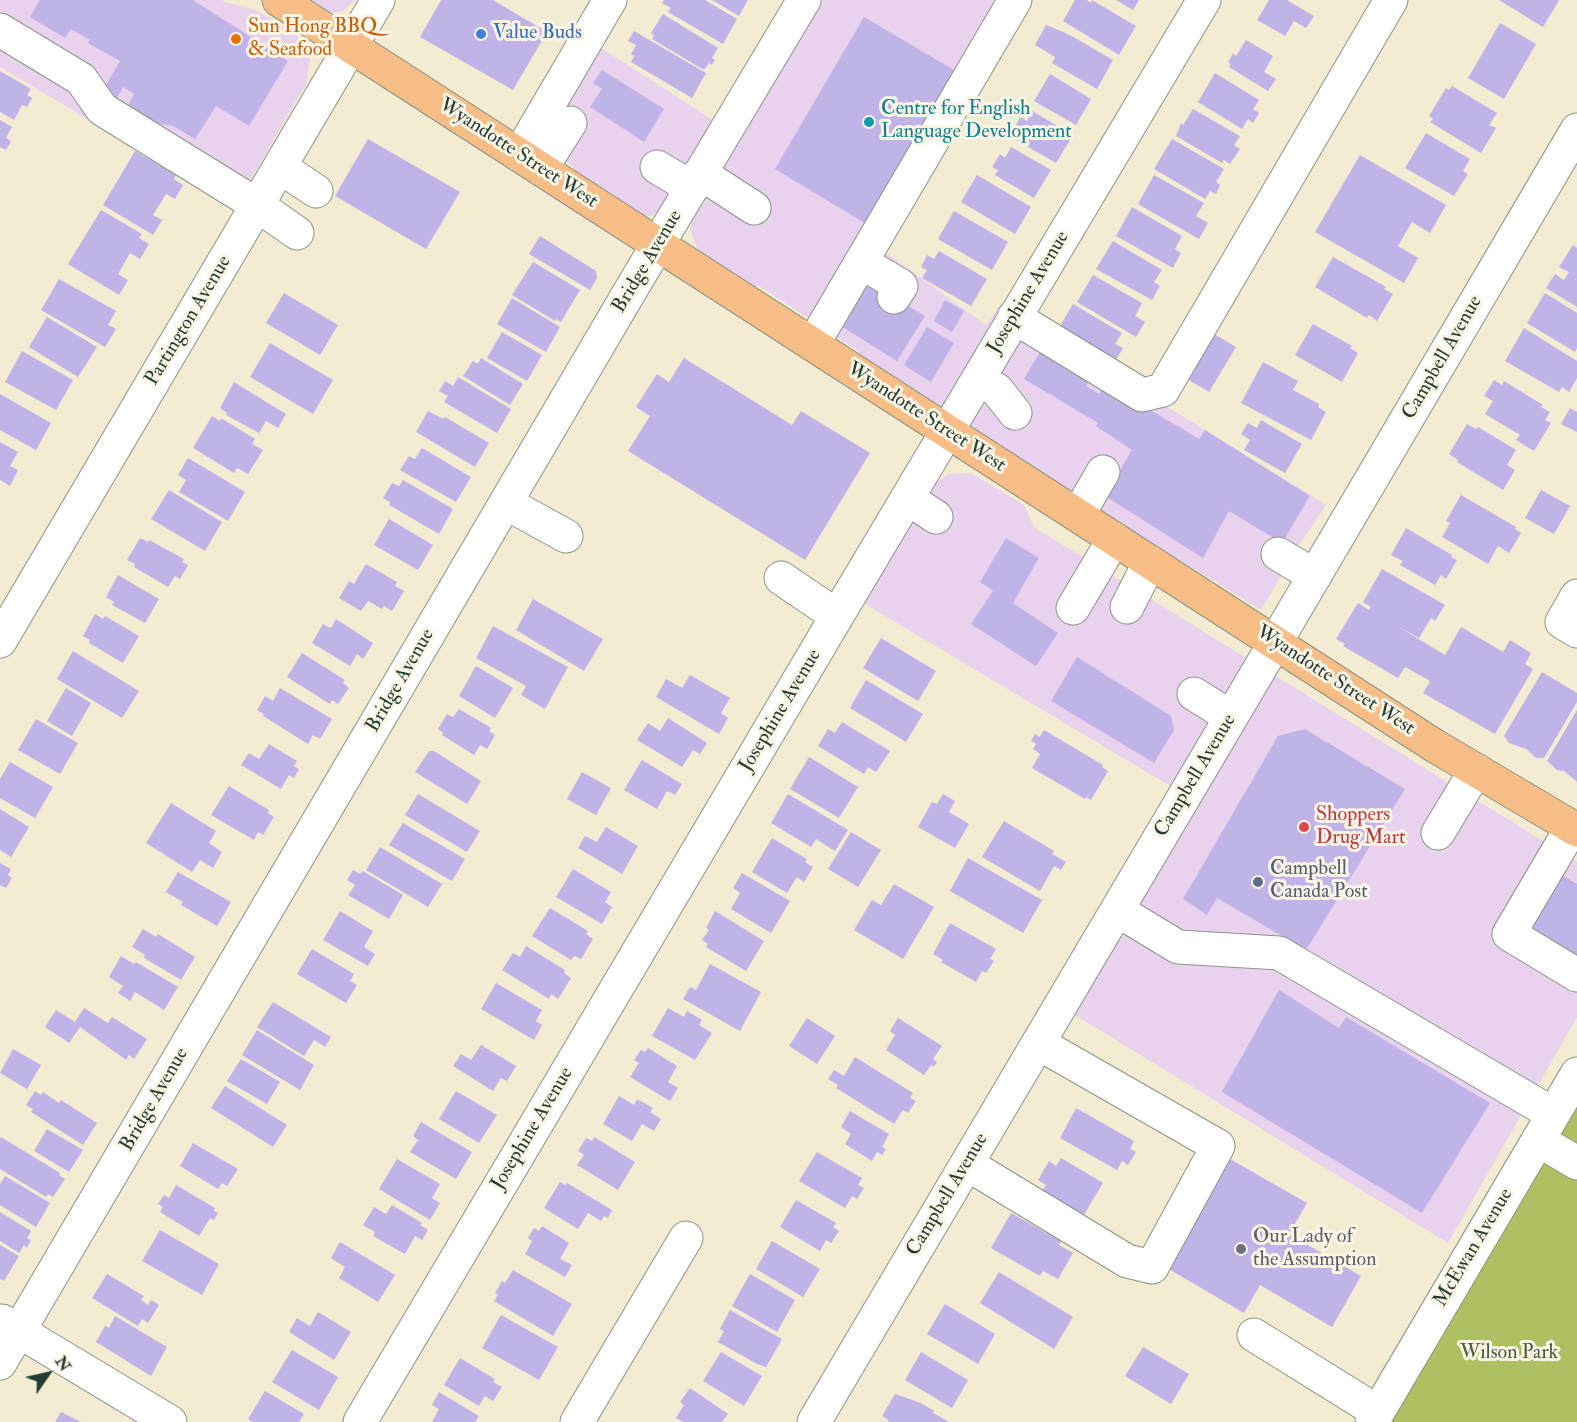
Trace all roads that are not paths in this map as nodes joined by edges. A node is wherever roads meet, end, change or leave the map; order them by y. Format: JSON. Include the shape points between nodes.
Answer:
{"nodes":[{"id":1,"x":279,"y":0,"type":"edge"},
{"id":2,"x":378,"y":0,"type":"edge"},
{"id":3,"x":610,"y":0,"type":"edge"},
{"id":4,"x":804,"y":0,"type":"edge"},
{"id":5,"x":1015,"y":0,"type":"edge"},
{"id":6,"x":1203,"y":0,"type":"edge"},
{"id":7,"x":1391,"y":0,"type":"edge"},
{"id":8,"x":0,"y":30,"type":"edge"},
{"id":9,"x":561,"y":40,"type":"dead end"},
{"id":10,"x":351,"y":46,"type":"junction"},
{"id":11,"x":570,"y":123,"type":"dead end"},
{"id":12,"x":1577,"y":130,"type":"edge"},
{"id":13,"x":520,"y":156,"type":"junction"},
{"id":14,"x":280,"y":167,"type":"junction"},
{"id":15,"x":657,"y":167,"type":"dead end"},
{"id":16,"x":696,"y":180,"type":"junction"},
{"id":17,"x":316,"y":190,"type":"dead end"},
{"id":18,"x":257,"y":206,"type":"junction"},
{"id":19,"x":754,"y":208,"type":"dead end"},
{"id":20,"x":297,"y":233,"type":"dead end"},
{"id":21,"x":658,"y":245,"type":"junction"},
{"id":22,"x":861,"y":262,"type":"junction"},
{"id":23,"x":894,"y":297,"type":"dead end"},
{"id":24,"x":1014,"y":317,"type":"junction"},
{"id":25,"x":813,"y":344,"type":"junction"},
{"id":26,"x":978,"y":379,"type":"junction"},
{"id":27,"x":1016,"y":413,"type":"dead end"},
{"id":28,"x":947,"y":431,"type":"junction"},
{"id":29,"x":1102,"y":471,"type":"dead end"},
{"id":30,"x":907,"y":498,"type":"junction"},
{"id":31,"x":506,"y":503,"type":"junction"},
{"id":32,"x":1078,"y":515,"type":"junction"},
{"id":33,"x":936,"y":517,"type":"dead end"},
{"id":34,"x":566,"y":536,"type":"dead end"},
{"id":35,"x":1114,"y":539,"type":"junction"},
{"id":36,"x":1278,"y":554,"type":"dead end"},
{"id":37,"x":1150,"y":562,"type":"junction"},
{"id":38,"x":1315,"y":576,"type":"junction"},
{"id":39,"x":782,"y":578,"type":"dead end"},
{"id":40,"x":1577,"y":596,"type":"edge"},
{"id":41,"x":1127,"y":607,"type":"dead end"},
{"id":42,"x":1073,"y":608,"type":"dead end"},
{"id":43,"x":837,"y":616,"type":"junction"},
{"id":44,"x":1577,"y":631,"type":"edge"},
{"id":45,"x":0,"y":641,"type":"edge"},
{"id":46,"x":1275,"y":643,"type":"junction"},
{"id":47,"x":1194,"y":694,"type":"dead end"},
{"id":48,"x":1231,"y":717,"type":"junction"},
{"id":49,"x":1476,"y":770,"type":"junction"},
{"id":50,"x":1574,"y":828,"type":"edge"},
{"id":51,"x":1438,"y":833,"type":"dead end"},
{"id":52,"x":1117,"y":910,"type":"junction"},
{"id":53,"x":1577,"y":975,"type":"edge"},
{"id":54,"x":1038,"y":1043,"type":"junction"},
{"id":55,"x":1577,"y":1074,"type":"edge"},
{"id":56,"x":1545,"y":1127,"type":"junction"},
{"id":57,"x":1577,"y":1163,"type":"edge"},
{"id":58,"x":967,"y":1164,"type":"junction"},
{"id":59,"x":686,"y":1238,"type":"dead end"},
{"id":60,"x":9,"y":1325,"type":"edge"},
{"id":61,"x":1254,"y":1335,"type":"dead end"},
{"id":62,"x":0,"y":1363,"type":"edge"},
{"id":63,"x":1375,"y":1417,"type":"edge"},
{"id":64,"x":170,"y":1422,"type":"edge"},
{"id":65,"x":360,"y":1422,"type":"edge"},
{"id":66,"x":577,"y":1422,"type":"edge"},
{"id":67,"x":814,"y":1422,"type":"edge"}],
"edges":[{"from":1,"to":10,"type":"main road","name":"Wyandotte Street West"},
{"from":2,"to":10,"type":"street","name":"Partington Avenue"},
{"from":3,"to":13,"type":"street"},
{"from":4,"to":16,"type":"street","name":"Bridge Avenue"},
{"from":5,"to":22,"type":"street"},
{"from":6,"to":24,"type":"street","name":"Josephine Avenue"},
{"from":7,"to":24,"type":"street","via":[[1163,390],[1142,395]]},
{"from":8,"to":18,"type":"street","via":[[81,79],[102,109]]},
{"from":9,"to":13,"type":"street"},
{"from":10,"to":13,"type":"main road","name":"Wyandotte Street West"},
{"from":10,"to":14,"type":"street","name":"Partington Avenue"},
{"from":11,"to":13,"type":"street"},
{"from":12,"to":38,"type":"street","name":"Campbell Avenue"},
{"from":13,"to":21,"type":"main road","name":"Wyandotte Street West"},
{"from":14,"to":17,"type":"street"},
{"from":14,"to":18,"type":"street","name":"Partington Avenue"},
{"from":15,"to":16,"type":"street"},
{"from":16,"to":19,"type":"street"},
{"from":16,"to":21,"type":"street","name":"Bridge Avenue"},
{"from":18,"to":20,"type":"street"},
{"from":18,"to":45,"type":"street","name":"Partington Avenue"},
{"from":21,"to":25,"type":"main road","name":"Wyandotte Street West"},
{"from":21,"to":31,"type":"street","name":"Bridge Avenue"},
{"from":22,"to":23,"type":"street","via":[[902,286]]},
{"from":22,"to":25,"type":"street"},
{"from":24,"to":26,"type":"street","name":"Josephine Avenue"},
{"from":25,"to":28,"type":"main road","name":"Wyandotte Street West"},
{"from":26,"to":27,"type":"street","via":[[997,390]]},
{"from":26,"to":28,"type":"street","name":"Josephine Avenue"},
{"from":28,"to":30,"type":"street","name":"Josephine Avenue"},
{"from":28,"to":32,"type":"main road","name":"Wyandotte Street West"},
{"from":29,"to":32,"type":"street"},
{"from":30,"to":33,"type":"street"},
{"from":30,"to":43,"type":"street","name":"Josephine Avenue"},
{"from":31,"to":34,"type":"street"},
{"from":31,"to":60,"type":"street","name":"Bridge Avenue"},
{"from":32,"to":35,"type":"main road","name":"Wyandotte Street West"},
{"from":35,"to":37,"type":"main road","name":"Wyandotte Street West"},
{"from":35,"to":42,"type":"street"},
{"from":36,"to":38,"type":"street"},
{"from":37,"to":41,"type":"street"},
{"from":37,"to":46,"type":"main road","name":"Wyandotte Street West"},
{"from":38,"to":46,"type":"street","name":"Campbell Avenue"},
{"from":39,"to":43,"type":"street"},
{"from":40,"to":44,"type":"street","via":[[1562,622]]},
{"from":43,"to":65,"type":"street","name":"Josephine Avenue"},
{"from":46,"to":48,"type":"street","name":"Campbell Avenue"},
{"from":46,"to":49,"type":"main road","name":"Wyandotte Street West"},
{"from":47,"to":48,"type":"street"},
{"from":48,"to":52,"type":"street","name":"Campbell Avenue"},
{"from":49,"to":50,"type":"main road","name":"Wyandotte Street West"},
{"from":49,"to":51,"type":"street"},
{"from":50,"to":53,"type":"street","via":[[1509,934]]},
{"from":52,"to":54,"type":"street","name":"Campbell Avenue"},
{"from":52,"to":56,"type":"street","via":[[1178,947],[1279,953]]},
{"from":54,"to":58,"type":"street","name":"Campbell Avenue"},
{"from":54,"to":58,"type":"street","via":[[1218,1146],[1152,1267],[1126,1261]]},
{"from":55,"to":56,"type":"street","name":"McEwan Avenue"},
{"from":56,"to":57,"type":"street"},
{"from":56,"to":63,"type":"street","name":"McEwan Avenue"},
{"from":58,"to":67,"type":"street","name":"Campbell Avenue"},
{"from":59,"to":66,"type":"street"},
{"from":60,"to":62,"type":"street","name":"Bridge Avenue"},
{"from":60,"to":64,"type":"street"},
{"from":61,"to":63,"type":"street"}]}
